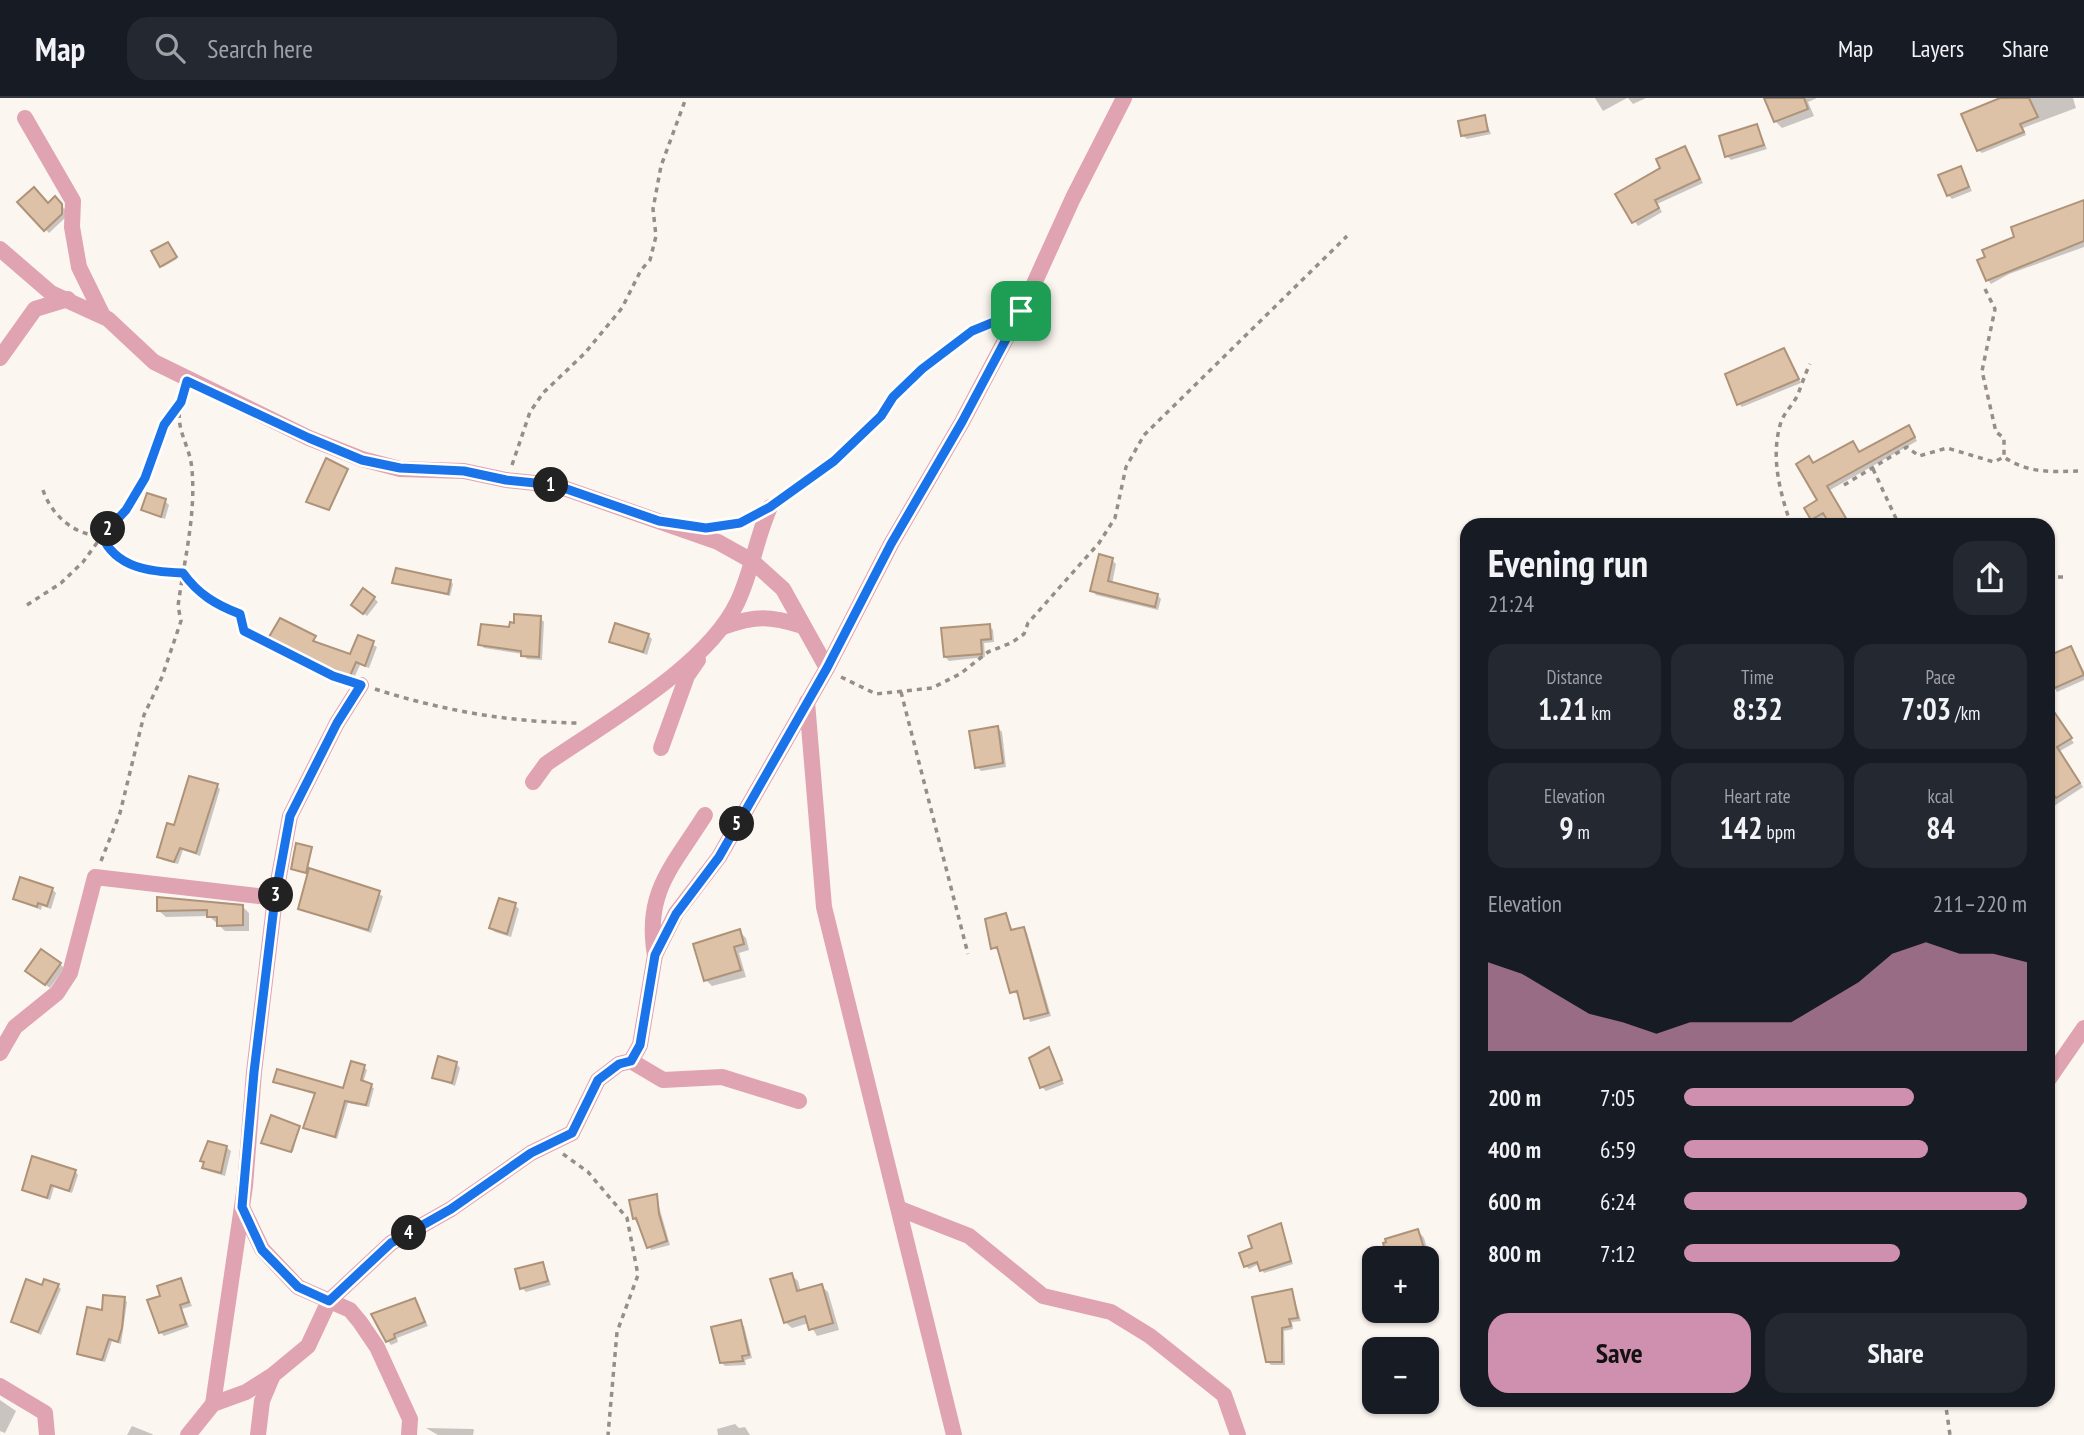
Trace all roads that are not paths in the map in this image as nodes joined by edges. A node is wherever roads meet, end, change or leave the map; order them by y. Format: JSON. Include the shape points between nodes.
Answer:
{"nodes":[{"id":1,"x":1124,"y":98,"type":"edge"},
{"id":2,"x":25,"y":118,"type":"dead end"},
{"id":3,"x":0,"y":249,"type":"edge"},
{"id":4,"x":68,"y":299,"type":"junction"},
{"id":5,"x":103,"y":316,"type":"junction"},
{"id":6,"x":0,"y":358,"type":"edge"},
{"id":7,"x":770,"y":507,"type":"road end"},
{"id":8,"x":752,"y":561,"type":"junction"},
{"id":9,"x":803,"y":626,"type":"junction"},
{"id":10,"x":723,"y":627,"type":"junction"},
{"id":11,"x":705,"y":650,"type":"junction"},
{"id":12,"x":827,"y":668,"type":"junction"},
{"id":13,"x":361,"y":685,"type":"road end"},
{"id":14,"x":807,"y":702,"type":"junction"},
{"id":15,"x":661,"y":748,"type":"dead end"},
{"id":16,"x":533,"y":782,"type":"dead end"},
{"id":17,"x":705,"y":815,"type":"dead end"},
{"id":18,"x":275,"y":898,"type":"junction"},
{"id":19,"x":655,"y":955,"type":"junction"},
{"id":20,"x":2084,"y":1028,"type":"edge"},
{"id":21,"x":0,"y":1053,"type":"edge"},
{"id":22,"x":631,"y":1061,"type":"junction"},
{"id":23,"x":2055,"y":1070,"type":"edge"},
{"id":24,"x":799,"y":1101,"type":"dead end"},
{"id":25,"x":242,"y":1207,"type":"junction"},
{"id":26,"x":900,"y":1209,"type":"junction"},
{"id":27,"x":329,"y":1301,"type":"junction"},
{"id":28,"x":273,"y":1375,"type":"junction"},
{"id":29,"x":0,"y":1386,"type":"edge"},
{"id":30,"x":213,"y":1404,"type":"junction"},
{"id":31,"x":47,"y":1435,"type":"edge"},
{"id":32,"x":188,"y":1435,"type":"edge"},
{"id":33,"x":258,"y":1435,"type":"edge"},
{"id":34,"x":408,"y":1435,"type":"edge"},
{"id":35,"x":954,"y":1435,"type":"edge"},
{"id":36,"x":1238,"y":1435,"type":"edge"}],
"edges":[{"from":1,"to":12,"type":"street","via":[[1021,311]]},
{"from":2,"to":5,"type":"street","via":[[73,201],[79,267]]},
{"from":3,"to":4,"type":"street","via":[[51,293]]},
{"from":4,"to":5,"type":"street"},
{"from":4,"to":6,"type":"street","via":[[35,309]]},
{"from":5,"to":8,"type":"street","via":[[154,362],[187,381],[362,460],[555,485],[718,542]]},
{"from":7,"to":8,"type":"street"},
{"from":8,"to":9,"type":"street","via":[[783,589]]},
{"from":8,"to":10,"type":"street"},
{"from":9,"to":10,"type":"street","via":[[751,617]]},
{"from":9,"to":12,"type":"street"},
{"from":10,"to":11,"type":"street"},
{"from":11,"to":15,"type":"street","via":[[687,676]]},
{"from":11,"to":16,"type":"street","via":[[546,764]]},
{"from":12,"to":14,"type":"street"},
{"from":13,"to":18,"type":"street","via":[[290,816]]},
{"from":14,"to":19,"type":"street","via":[[719,857],[676,914]]},
{"from":14,"to":26,"type":"street","via":[[824,908]]},
{"from":17,"to":19,"type":"street","via":[[658,890],[651,928]]},
{"from":18,"to":21,"type":"street","via":[[95,877],[70,973],[57,993],[15,1027]]},
{"from":18,"to":25,"type":"street"},
{"from":19,"to":22,"type":"street","via":[[640,1045]]},
{"from":20,"to":23,"type":"street"},
{"from":22,"to":24,"type":"street","via":[[663,1080],[722,1077]]},
{"from":22,"to":27,"type":"street","via":[[598,1080],[572,1133],[391,1243]]},
{"from":25,"to":27,"type":"street","via":[[262,1250],[298,1287]]},
{"from":25,"to":30,"type":"street"},
{"from":26,"to":35,"type":"street"},
{"from":26,"to":36,"type":"street","via":[[969,1236],[1043,1296],[1111,1312],[1150,1336],[1224,1395]]},
{"from":27,"to":28,"type":"street","via":[[308,1346]]},
{"from":27,"to":34,"type":"street","via":[[349,1310],[377,1347],[410,1419]]},
{"from":28,"to":30,"type":"street","via":[[246,1392]]},
{"from":28,"to":33,"type":"street","via":[[262,1401]]},
{"from":29,"to":31,"type":"street","via":[[46,1413]]},
{"from":30,"to":32,"type":"street"}]}
